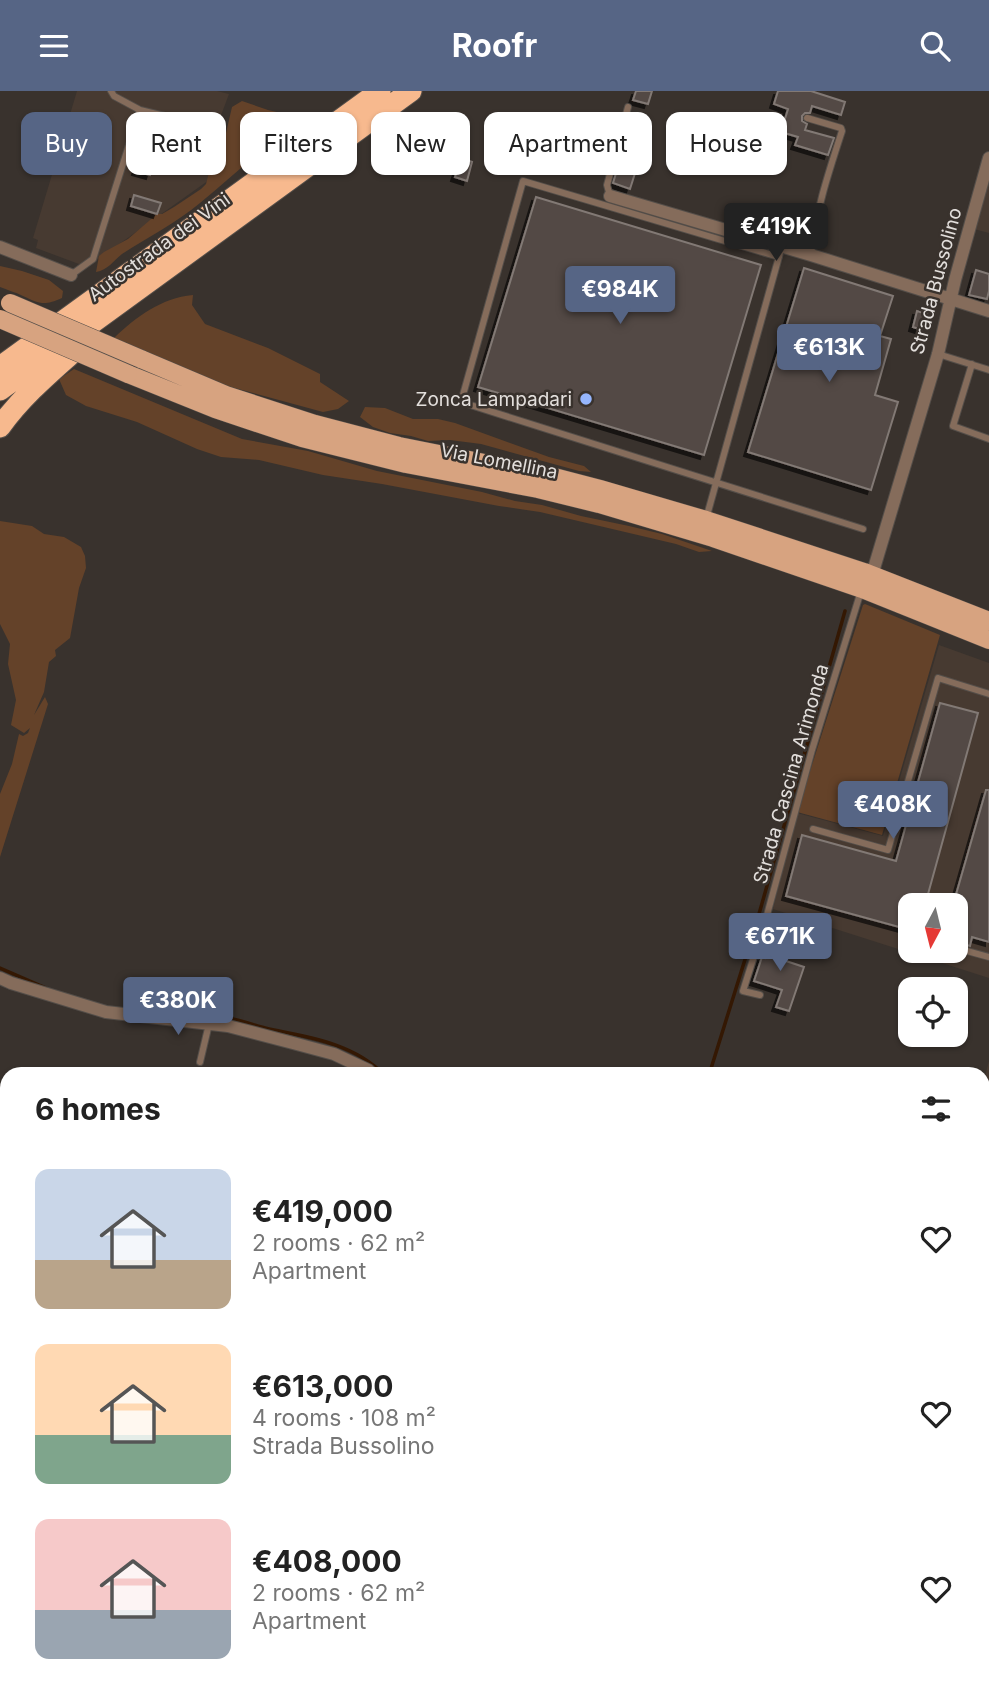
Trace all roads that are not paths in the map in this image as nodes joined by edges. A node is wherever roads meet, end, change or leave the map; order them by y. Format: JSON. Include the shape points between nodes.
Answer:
{"nodes":[{"id":1,"x":111,"y":91,"type":"edge"},
{"id":2,"x":380,"y":91,"type":"edge"},
{"id":3,"x":411,"y":91,"type":"edge"},
{"id":4,"x":628,"y":107,"type":"dead end"},
{"id":5,"x":140,"y":110,"type":"junction"},
{"id":6,"x":148,"y":112,"type":"edge"},
{"id":7,"x":807,"y":118,"type":"dead end"},
{"id":8,"x":989,"y":158,"type":"edge"},
{"id":9,"x":610,"y":196,"type":"joint"},
{"id":10,"x":0,"y":247,"type":"edge"},
{"id":11,"x":780,"y":252,"type":"junction"},
{"id":12,"x":811,"y":255,"type":"junction"},
{"id":13,"x":172,"y":266,"type":"junction"},
{"id":14,"x":71,"y":275,"type":"joint"},
{"id":15,"x":5,"y":300,"type":"edge"},
{"id":16,"x":951,"y":300,"type":"junction"},
{"id":17,"x":989,"y":311,"type":"edge"},
{"id":18,"x":0,"y":320,"type":"edge"},
{"id":19,"x":937,"y":354,"type":"junction"},
{"id":20,"x":972,"y":364,"type":"junction"},
{"id":21,"x":0,"y":367,"type":"edge"},
{"id":22,"x":989,"y":370,"type":"edge"},
{"id":23,"x":0,"y":390,"type":"edge"},
{"id":24,"x":0,"y":427,"type":"edge"},
{"id":25,"x":989,"y":439,"type":"edge"},
{"id":26,"x":716,"y":483,"type":"junction"},
{"id":27,"x":706,"y":520,"type":"junction"},
{"id":28,"x":863,"y":529,"type":"dead end"},
{"id":29,"x":866,"y":579,"type":"junction"},
{"id":30,"x":989,"y":621,"type":"edge"},
{"id":31,"x":989,"y":640,"type":"edge"},
{"id":32,"x":989,"y":694,"type":"edge"},
{"id":33,"x":813,"y":829,"type":"dead end"},
{"id":34,"x":968,"y":951,"type":"edge"},
{"id":35,"x":989,"y":957,"type":"edge"},
{"id":36,"x":0,"y":978,"type":"edge"},
{"id":37,"x":760,"y":995,"type":"dead end"},
{"id":38,"x":209,"y":1024,"type":"junction"},
{"id":39,"x":200,"y":1062,"type":"dead end"},
{"id":40,"x":362,"y":1067,"type":"edge"}],
"edges":[{"from":1,"to":5,"type":"lane"},
{"from":2,"to":21,"type":"highway","name":"Autostrada dei Vini"},
{"from":3,"to":13,"type":"highway","name":"Autostrada dei Vini"},
{"from":4,"to":9,"type":"lane","via":[[607,185]]},
{"from":5,"to":6,"type":"lane"},
{"from":5,"to":14,"type":"lane","via":[[93,259]]},
{"from":7,"to":12,"type":"lane","via":[[842,131]]},
{"from":8,"to":16,"type":"street","name":"Strada Bussolino"},
{"from":9,"to":11,"type":"street"},
{"from":10,"to":14,"type":"street"},
{"from":11,"to":12,"type":"street"},
{"from":11,"to":26,"type":"lane"},
{"from":11,"to":26,"type":"lane","via":[[523,181],[461,402]]},
{"from":12,"to":16,"type":"street"},
{"from":13,"to":23,"type":"highway","name":"Autostrada dei Vini"},
{"from":13,"to":24,"type":"highway","via":[[40,381]]},
{"from":15,"to":27,"type":"main road","name":"Via Lomellina","bridge":true,"via":[[226,394],[315,424],[554,477]]},
{"from":16,"to":17,"type":"street"},
{"from":16,"to":19,"type":"street","name":"Strada Bussolino"},
{"from":18,"to":29,"type":"main road","name":"Via Lomellina","bridge":true,"via":[[215,409],[302,438],[600,504]]},
{"from":19,"to":20,"type":"lane"},
{"from":19,"to":29,"type":"street","name":"Strada Bussolino"},
{"from":20,"to":22,"type":"lane"},
{"from":20,"to":25,"type":"lane","via":[[953,426]]},
{"from":26,"to":27,"type":"lane"},
{"from":26,"to":28,"type":"lane"},
{"from":27,"to":29,"type":"main road","name":"Via Lomellina"},
{"from":29,"to":30,"type":"main road"},
{"from":29,"to":31,"type":"main road"},
{"from":29,"to":37,"type":"lane","name":"Strada Cascina Arimonda","via":[[743,991]]},
{"from":32,"to":33,"type":"lane","via":[[938,678],[888,850]]},
{"from":34,"to":35,"type":"lane"},
{"from":36,"to":38,"type":"street","via":[[106,1012]]},
{"from":38,"to":39,"type":"lane"},
{"from":38,"to":40,"type":"street","via":[[334,1054]]}]}
